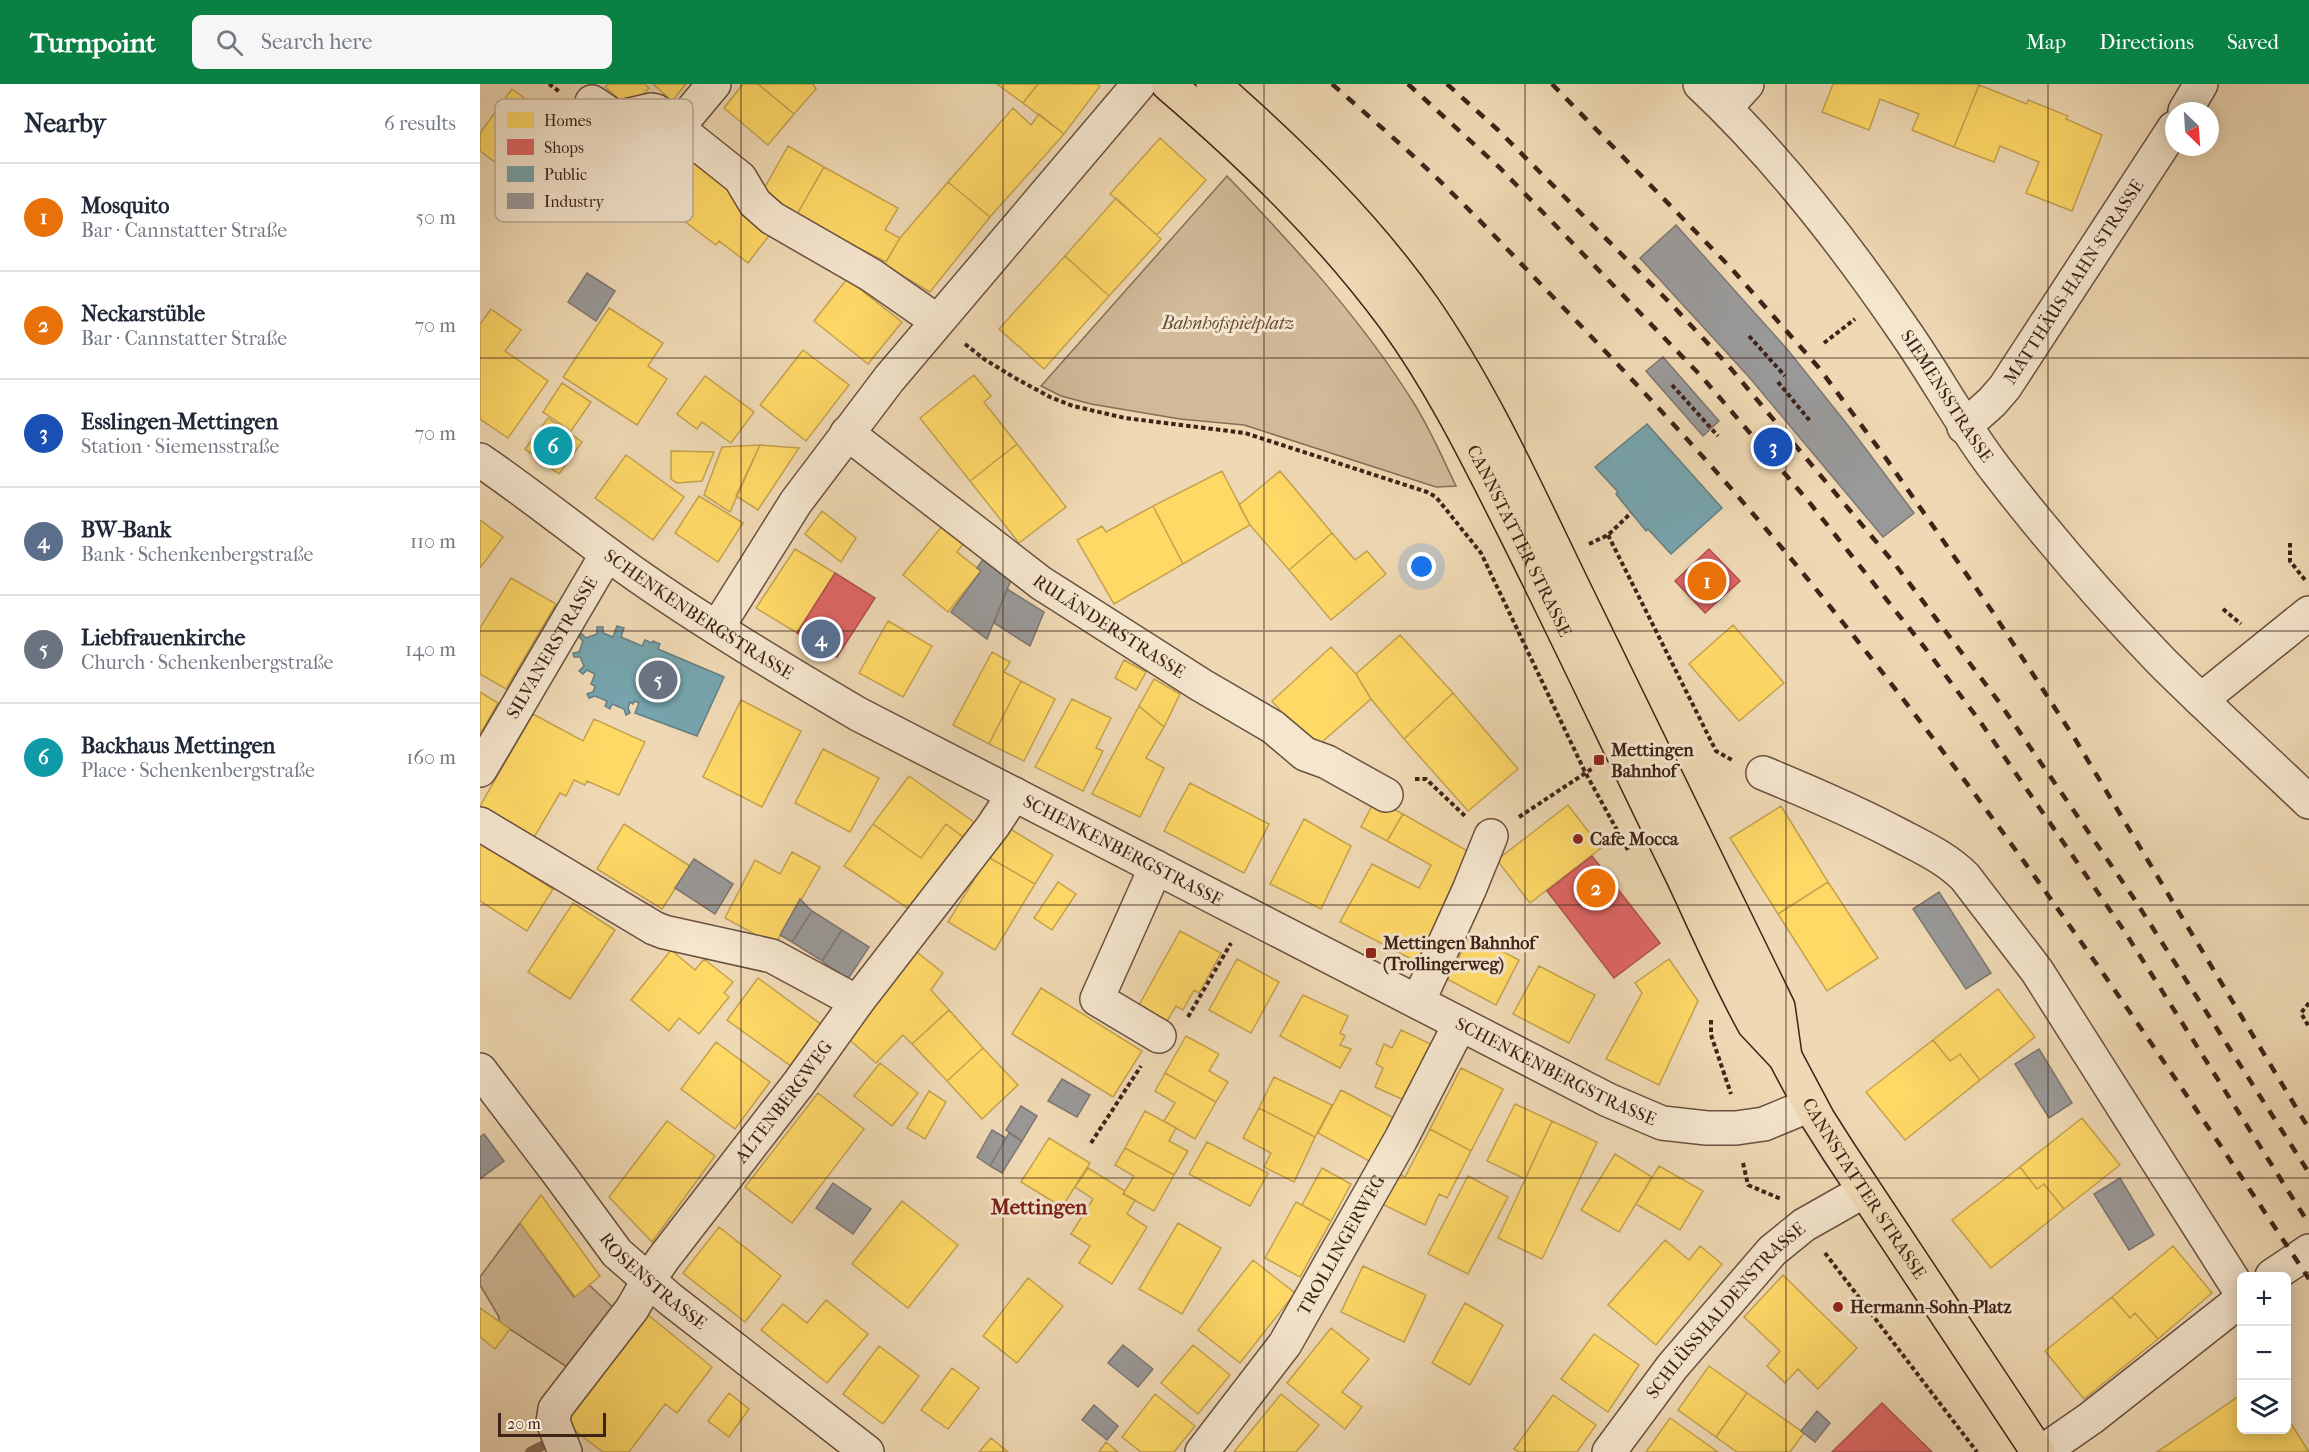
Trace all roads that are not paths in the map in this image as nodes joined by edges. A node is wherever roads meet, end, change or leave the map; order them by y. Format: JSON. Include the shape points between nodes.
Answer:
{"nodes":[{"id":1,"x":714,"y":84,"type":"edge"},
{"id":2,"x":1139,"y":84,"type":"edge"},
{"id":3,"x":1167,"y":84,"type":"edge"},
{"id":4,"x":1213,"y":84,"type":"edge"},
{"id":5,"x":1700,"y":84,"type":"edge"},
{"id":6,"x":1747,"y":84,"type":"edge"},
{"id":7,"x":2200,"y":84,"type":"edge"},
{"id":8,"x":2190,"y":102,"type":"edge"},
{"id":9,"x":1725,"y":108,"type":"junction"},
{"id":10,"x":693,"y":110,"type":"edge"},
{"id":11,"x":693,"y":140,"type":"edge"},
{"id":12,"x":2165,"y":143,"type":"edge"},
{"id":13,"x":937,"y":321,"type":"junction"},
{"id":14,"x":1965,"y":427,"type":"junction"},
{"id":15,"x":847,"y":433,"type":"junction"},
{"id":16,"x":480,"y":460,"type":"edge"},
{"id":17,"x":607,"y":554,"type":"junction"},
{"id":18,"x":2309,"y":613,"type":"edge"},
{"id":19,"x":717,"y":628,"type":"junction"},
{"id":20,"x":2201,"y":700,"type":"junction"},
{"id":21,"x":480,"y":770,"type":"edge"},
{"id":22,"x":1763,"y":773,"type":"road end"},
{"id":23,"x":1014,"y":794,"type":"junction"},
{"id":24,"x":1386,"y":795,"type":"road end"},
{"id":25,"x":2309,"y":802,"type":"edge"},
{"id":26,"x":480,"y":824,"type":"edge"},
{"id":27,"x":1491,"y":836,"type":"road end"},
{"id":28,"x":1156,"y":867,"type":"junction"},
{"id":29,"x":857,"y":1002,"type":"junction"},
{"id":30,"x":1418,"y":1002,"type":"junction"},
{"id":31,"x":1460,"y":1024,"type":"junction"},
{"id":32,"x":1159,"y":1036,"type":"road end"},
{"id":33,"x":1785,"y":1057,"type":"junction"},
{"id":34,"x":480,"y":1070,"type":"edge"},
{"id":35,"x":1810,"y":1105,"type":"junction"},
{"id":36,"x":1864,"y":1191,"type":"junction"},
{"id":37,"x":2309,"y":1251,"type":"edge"},
{"id":38,"x":2278,"y":1272,"type":"edge"},
{"id":39,"x":648,"y":1281,"type":"junction"},
{"id":40,"x":2237,"y":1288,"type":"edge"},
{"id":41,"x":2237,"y":1302,"type":"edge"},
{"id":42,"x":566,"y":1452,"type":"edge"},
{"id":43,"x":867,"y":1452,"type":"edge"},
{"id":44,"x":1202,"y":1452,"type":"edge"},
{"id":45,"x":1609,"y":1452,"type":"edge"},
{"id":46,"x":2040,"y":1452,"type":"edge"}],
"edges":[{"from":1,"to":10,"type":"street"},
{"from":2,"to":13,"type":"street"},
{"from":3,"to":33,"type":"main road","name":"CANNSTATTER STRASSE","via":[[1249,156],[1330,237],[1422,360],[1469,441],[1534,569],[1751,1019]]},
{"from":4,"to":33,"type":"main road","name":"CANNSTATTER STRASSE","via":[[1317,180],[1385,257],[1445,340],[1483,404],[1778,1006]]},
{"from":5,"to":9,"type":"street","name":"SIEMENSSTRASSE"},
{"from":6,"to":9,"type":"street"},
{"from":7,"to":8,"type":"street"},
{"from":9,"to":14,"type":"street","name":"SIEMENSSTRASSE","via":[[1767,152],[1844,249],[1906,333]]},
{"from":11,"to":13,"type":"street","via":[[740,178],[755,203],[772,218],[871,275]]},
{"from":12,"to":14,"type":"street","name":"MATTHÄUS-HAHN-STRASSE","via":[[2005,387]]},
{"from":13,"to":15,"type":"street"},
{"from":14,"to":20,"type":"street","name":"SIEMENSSTRASSE","via":[[2071,563]]},
{"from":15,"to":19,"type":"street","via":[[791,510]]},
{"from":15,"to":24,"type":"street","name":"RULÄNDERSTRASSE","via":[[1041,583],[1273,727],[1305,754]]},
{"from":16,"to":17,"type":"street","name":"SCHENKENBERGSTRASSE"},
{"from":17,"to":19,"type":"street","name":"SCHENKENBERGSTRASSE"},
{"from":17,"to":21,"type":"street","name":"SILVANERSTRASSE"},
{"from":18,"to":20,"type":"street"},
{"from":19,"to":23,"type":"street","name":"SCHENKENBERGSTRASSE","via":[[858,714]]},
{"from":20,"to":25,"type":"street","name":"SIEMENSSTRASSE"},
{"from":22,"to":40,"type":"street","via":[[1856,812],[1934,853],[1965,877],[2037,971]]},
{"from":23,"to":28,"type":"street","name":"SCHENKENBERGSTRASSE"},
{"from":23,"to":29,"type":"street","name":"ALTENBERGWEG"},
{"from":26,"to":29,"type":"street","via":[[654,928],[768,955]]},
{"from":27,"to":30,"type":"street"},
{"from":28,"to":30,"type":"street","name":"SCHENKENBERGSTRASSE"},
{"from":28,"to":32,"type":"street","via":[[1097,999]]},
{"from":29,"to":39,"type":"street","name":"ALTENBERGWEG"},
{"from":30,"to":31,"type":"street","name":"SCHENKENBERGSTRASSE"},
{"from":31,"to":35,"type":"street","name":"SCHENKENBERGSTRASSE","via":[[1662,1123],[1689,1128],[1736,1128],[1771,1122]]},
{"from":31,"to":44,"type":"street","name":"TROLLINGERWEG","via":[[1401,1139],[1285,1344]]},
{"from":33,"to":35,"type":"main road","name":"CANNSTATTER STRASSE"},
{"from":34,"to":39,"type":"street","name":"ROSENSTRASSE","via":[[612,1247]]},
{"from":35,"to":36,"type":"main road","name":"CANNSTATTER STRASSE"},
{"from":36,"to":45,"type":"street","name":"SCHLÜSSHALDENSTRASSE","via":[[1804,1225],[1765,1259],[1672,1367]]},
{"from":36,"to":46,"type":"main road","name":"CANNSTATTER STRASSE"},
{"from":37,"to":38,"type":"street"},
{"from":39,"to":42,"type":"street","name":"ALTENBERGWEG","via":[[632,1309],[555,1409],[553,1422]]},
{"from":39,"to":43,"type":"street","name":"ROSENSTRASSE"},
{"from":41,"to":46,"type":"street","via":[[2091,1418]]}]}
